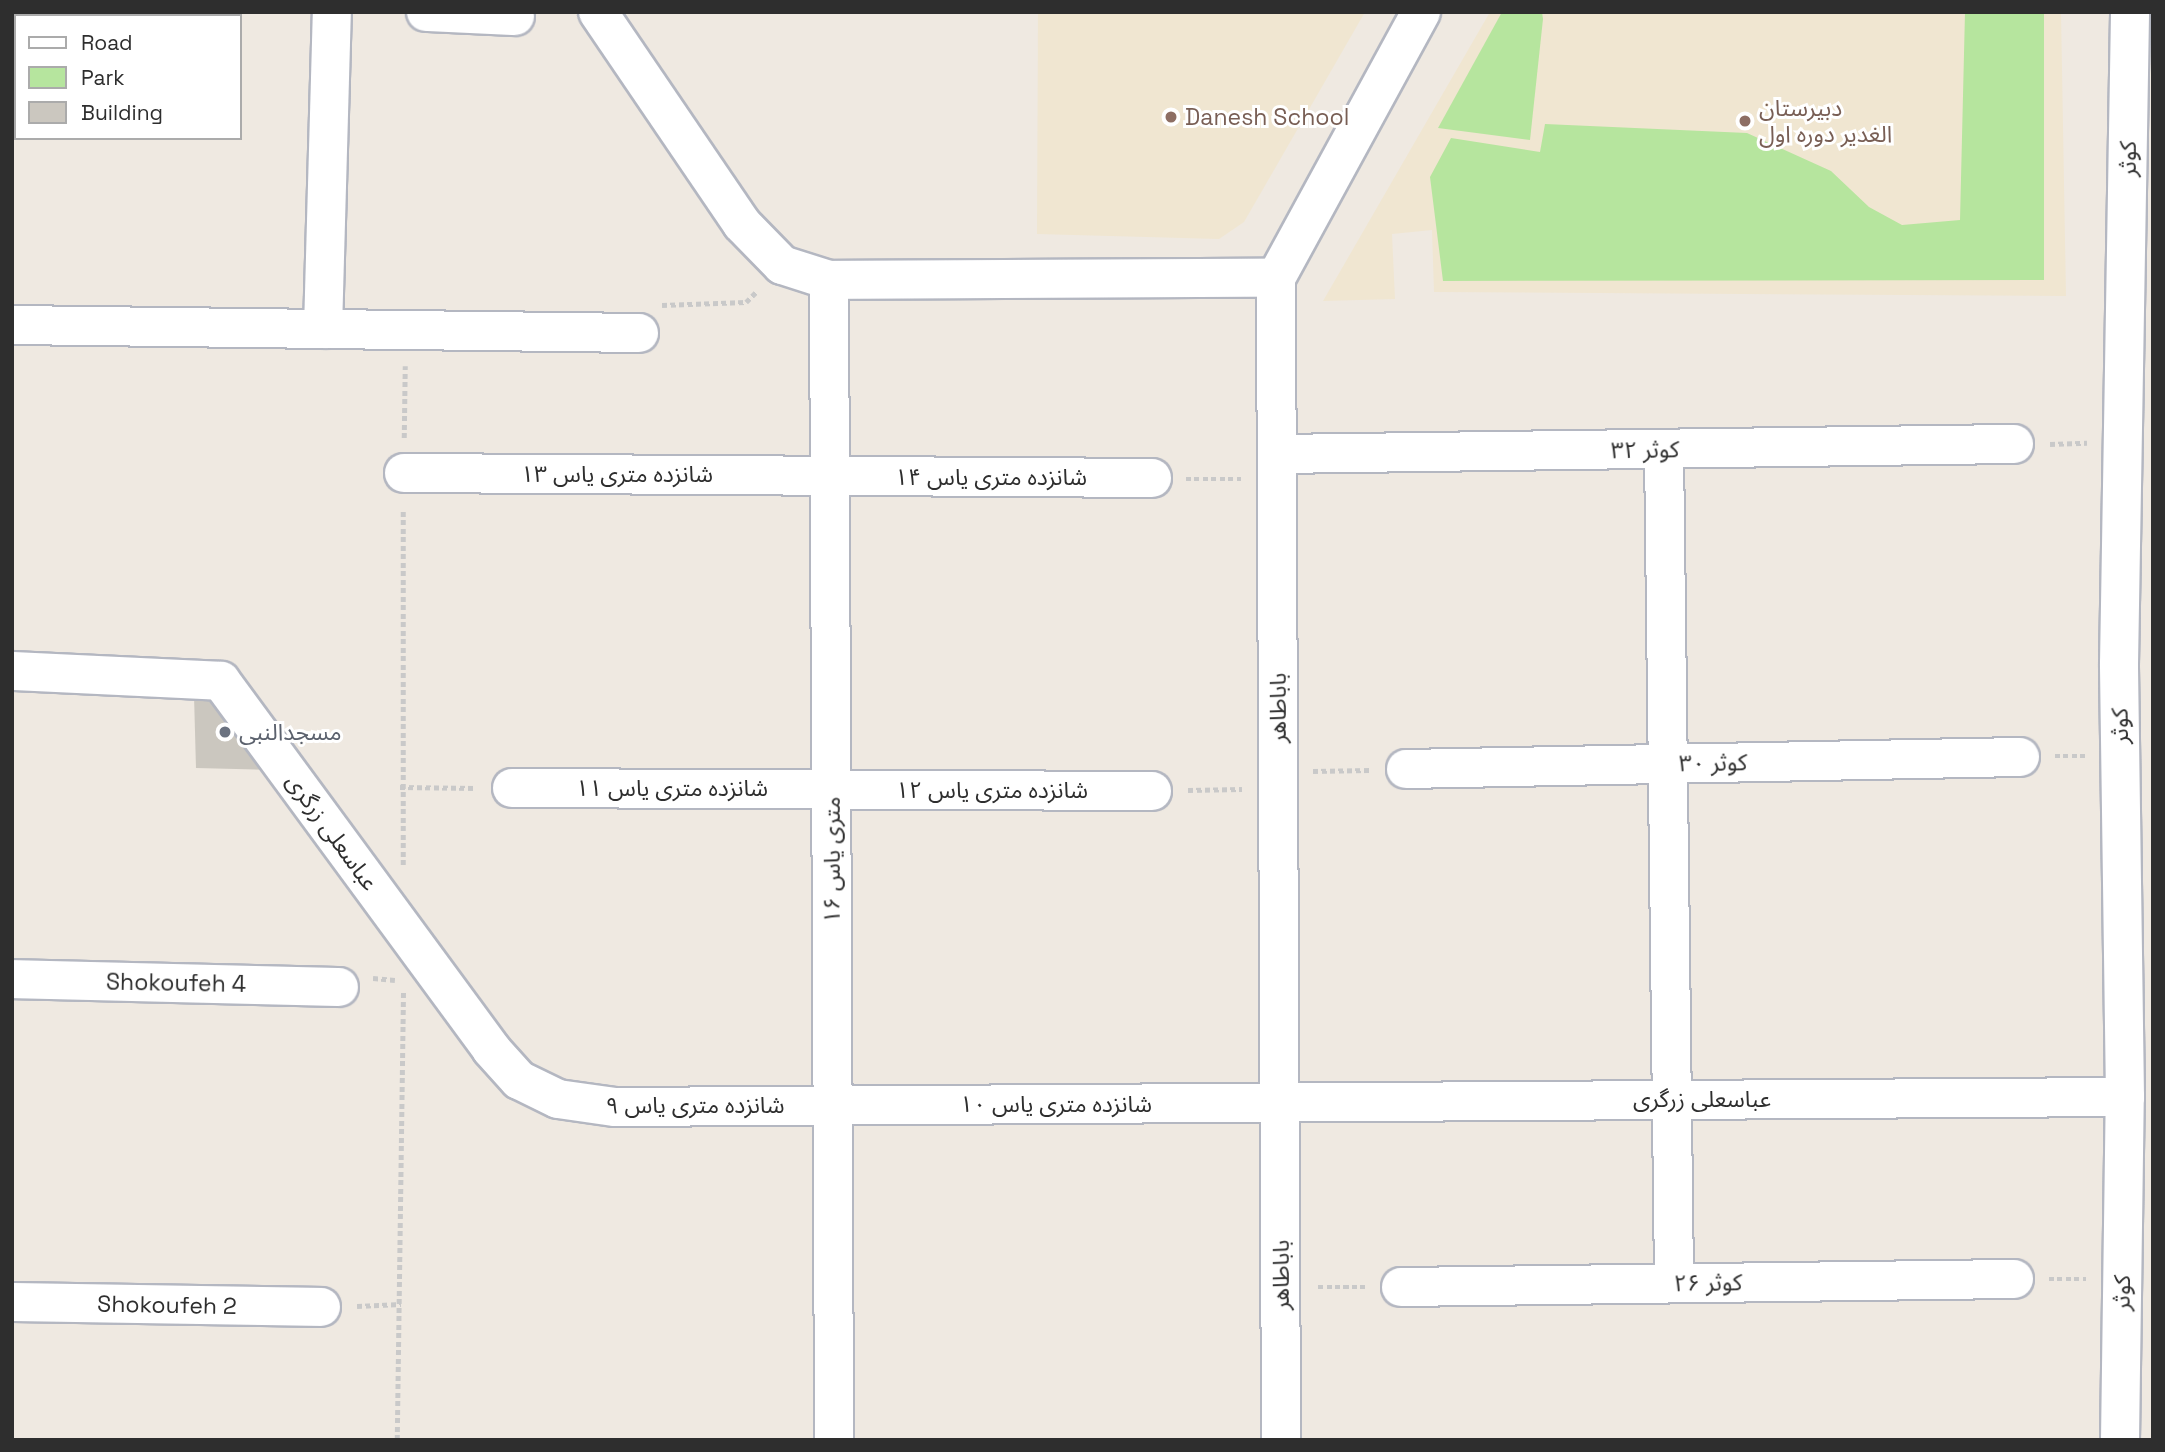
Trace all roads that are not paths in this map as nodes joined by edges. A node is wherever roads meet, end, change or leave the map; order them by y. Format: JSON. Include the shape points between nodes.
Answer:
{"nodes":[{"id":1,"x":332,"y":12,"type":"edge"},
{"id":2,"x":426,"y":12,"type":"edge"},
{"id":3,"x":598,"y":12,"type":"edge"},
{"id":4,"x":1420,"y":12,"type":"edge"},
{"id":5,"x":2130,"y":12,"type":"edge"},
{"id":6,"x":515,"y":16,"type":"dead end"},
{"id":7,"x":1276,"y":278,"type":"junction"},
{"id":8,"x":829,"y":280,"type":"junction"},
{"id":9,"x":12,"y":325,"type":"edge"},
{"id":10,"x":323,"y":329,"type":"junction"},
{"id":11,"x":639,"y":333,"type":"road end"},
{"id":12,"x":2014,"y":444,"type":"road end"},
{"id":13,"x":1664,"y":449,"type":"junction"},
{"id":14,"x":1277,"y":467,"type":"junction"},
{"id":15,"x":404,"y":473,"type":"dead end"},
{"id":16,"x":830,"y":476,"type":"junction"},
{"id":17,"x":1152,"y":478,"type":"road end"},
{"id":18,"x":12,"y":671,"type":"edge"},
{"id":19,"x":2020,"y":757,"type":"road end"},
{"id":20,"x":1668,"y":764,"type":"junction"},
{"id":21,"x":1406,"y":769,"type":"road end"},
{"id":22,"x":512,"y":788,"type":"road end"},
{"id":23,"x":831,"y":789,"type":"junction"},
{"id":24,"x":1152,"y":791,"type":"road end"},
{"id":25,"x":12,"y":979,"type":"edge"},
{"id":26,"x":339,"y":987,"type":"dead end"},
{"id":27,"x":491,"y":1049,"type":"joint"},
{"id":28,"x":2125,"y":1097,"type":"junction"},
{"id":29,"x":1672,"y":1100,"type":"junction"},
{"id":30,"x":1280,"y":1102,"type":"junction"},
{"id":31,"x":833,"y":1106,"type":"junction"},
{"id":32,"x":2014,"y":1279,"type":"road end"},
{"id":33,"x":1674,"y":1283,"type":"junction"},
{"id":34,"x":1401,"y":1287,"type":"road end"},
{"id":35,"x":12,"y":1302,"type":"edge"},
{"id":36,"x":321,"y":1307,"type":"road end"},
{"id":37,"x":834,"y":1440,"type":"edge"},
{"id":38,"x":1281,"y":1440,"type":"edge"},
{"id":39,"x":2120,"y":1440,"type":"edge"}],
"edges":[{"from":1,"to":10,"type":"street"},
{"from":2,"to":6,"type":"street"},
{"from":3,"to":8,"type":"street","via":[[742,224],[782,265]]},
{"from":4,"to":7,"type":"street","name":"باباطاهر"},
{"from":5,"to":28,"type":"street","name":"کوثر","via":[[2120,755]]},
{"from":7,"to":8,"type":"street"},
{"from":7,"to":14,"type":"street","name":"باباطاهر"},
{"from":8,"to":16,"type":"street","name":"۱۶ متری یاس"},
{"from":9,"to":10,"type":"street"},
{"from":10,"to":11,"type":"street"},
{"from":12,"to":13,"type":"street","name":"کوثر ۳۲"},
{"from":13,"to":14,"type":"street","name":"کوثر ۳۲"},
{"from":13,"to":20,"type":"street"},
{"from":14,"to":30,"type":"street","name":"باباطاهر"},
{"from":15,"to":16,"type":"street","name":"شانزده متری یاس ۱۳"},
{"from":16,"to":17,"type":"street","name":"شانزده متری یاس ۱۴"},
{"from":16,"to":23,"type":"street","name":"۱۶ متری یاس"},
{"from":18,"to":27,"type":"street","name":"عباسعلی زرگری","via":[[221,681]]},
{"from":19,"to":20,"type":"street","name":"کوثر ۳۰"},
{"from":20,"to":21,"type":"street","name":"کوثر ۳۰"},
{"from":20,"to":29,"type":"street"},
{"from":22,"to":23,"type":"street","name":"شانزده متری یاس ۱۱"},
{"from":23,"to":24,"type":"street","name":"شانزده متری یاس ۱۲"},
{"from":23,"to":31,"type":"street","name":"۱۶ متری یاس"},
{"from":25,"to":26,"type":"street","name":"Shokoufeh 4"},
{"from":27,"to":31,"type":"street","name":"شانزده متری یاس ۹","via":[[519,1080],[558,1099],[615,1107]]},
{"from":28,"to":29,"type":"street","name":"عباسعلی زرگری"},
{"from":28,"to":39,"type":"street","name":"کوثر"},
{"from":29,"to":30,"type":"street","name":"عباسعلی زرگری"},
{"from":29,"to":33,"type":"street"},
{"from":30,"to":31,"type":"street","name":"شانزده متری یاس ۱۰"},
{"from":30,"to":38,"type":"street","name":"باباطاهر"},
{"from":31,"to":37,"type":"street","name":"۱۶ متری یاس"},
{"from":32,"to":33,"type":"street","name":"کوثر ۲۶"},
{"from":33,"to":34,"type":"street","name":"کوثر ۲۶"},
{"from":35,"to":36,"type":"street","name":"Shokoufeh 2"}]}
